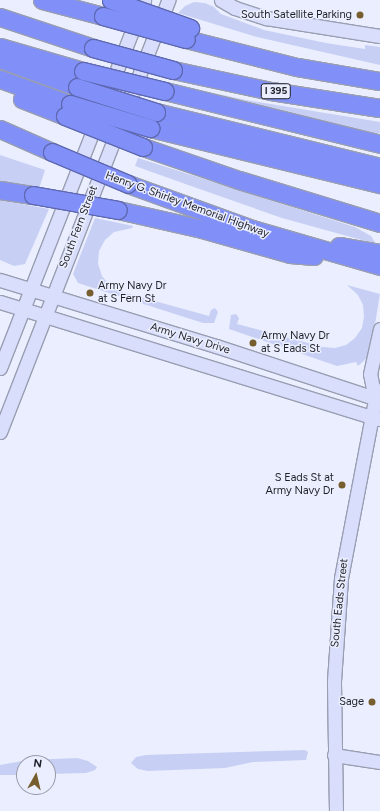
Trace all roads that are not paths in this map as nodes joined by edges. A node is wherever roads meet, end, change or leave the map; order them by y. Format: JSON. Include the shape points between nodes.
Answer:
{"nodes":[{"id":1,"x":42,"y":0,"type":"edge"},
{"id":2,"x":111,"y":0,"type":"edge"},
{"id":3,"x":144,"y":0,"type":"edge"},
{"id":4,"x":168,"y":0,"type":"edge"},
{"id":5,"x":221,"y":0,"type":"edge"},
{"id":6,"x":0,"y":17,"type":"edge"},
{"id":7,"x":188,"y":34,"type":"junction"},
{"id":8,"x":380,"y":36,"type":"edge"},
{"id":9,"x":0,"y":47,"type":"edge"},
{"id":10,"x":0,"y":59,"type":"edge"},
{"id":11,"x":0,"y":79,"type":"edge"},
{"id":12,"x":375,"y":80,"type":"edge"},
{"id":13,"x":0,"y":90,"type":"edge"},
{"id":14,"x":380,"y":108,"type":"edge"},
{"id":15,"x":68,"y":110,"type":"junction"},
{"id":16,"x":0,"y":129,"type":"edge"},
{"id":17,"x":380,"y":139,"type":"edge"},
{"id":18,"x":359,"y":140,"type":"junction"},
{"id":19,"x":380,"y":144,"type":"edge"},
{"id":20,"x":380,"y":167,"type":"edge"},
{"id":21,"x":380,"y":184,"type":"edge"},
{"id":22,"x":0,"y":190,"type":"edge"},
{"id":23,"x":380,"y":223,"type":"edge"},
{"id":24,"x":369,"y":254,"type":"edge"},
{"id":25,"x":380,"y":266,"type":"edge"},
{"id":26,"x":0,"y":280,"type":"edge"},
{"id":27,"x":30,"y":290,"type":"junction"},
{"id":28,"x":52,"y":297,"type":"junction"},
{"id":29,"x":0,"y":302,"type":"edge"},
{"id":30,"x":23,"y":309,"type":"junction"},
{"id":31,"x":45,"y":316,"type":"junction"},
{"id":32,"x":380,"y":329,"type":"edge"},
{"id":33,"x":0,"y":368,"type":"edge"},
{"id":34,"x":378,"y":396,"type":"edge"},
{"id":35,"x":376,"y":418,"type":"edge"},
{"id":36,"x":0,"y":432,"type":"edge"},
{"id":37,"x":334,"y":755,"type":"junction"},
{"id":38,"x":380,"y":762,"type":"edge"},
{"id":39,"x":336,"y":811,"type":"edge"}],
"edges":[{"from":1,"to":7,"type":"highway","bridge":true},
{"from":2,"to":7,"type":"highway","bridge":true},
{"from":3,"to":27,"type":"main road","name":"South Fern Street"},
{"from":4,"to":28,"type":"main road","name":"South Fern Street"},
{"from":5,"to":8,"type":"main road","via":[[235,8],[266,18]]},
{"from":6,"to":14,"type":"highway","number":"I 395","bridge":true,"via":[[92,48],[173,70],[272,91]]},
{"from":7,"to":12,"type":"highway"},
{"from":9,"to":18,"type":"highway","bridge":true,"via":[[83,71]]},
{"from":10,"to":20,"type":"highway","bridge":true,"via":[[156,112]]},
{"from":11,"to":15,"type":"highway"},
{"from":13,"to":15,"type":"highway"},
{"from":15,"to":21,"type":"highway","bridge":true},
{"from":15,"to":23,"type":"highway","bridge":true,"via":[[143,147],[233,178]]},
{"from":16,"to":24,"type":"highway","name":"Henry G. Shirley Memorial Highway","bridge":true,"via":[[128,184],[283,239]]},
{"from":17,"to":18,"type":"highway"},
{"from":18,"to":19,"type":"highway"},
{"from":22,"to":24,"type":"highway","bridge":true,"via":[[118,210],[202,229],[290,254]]},
{"from":24,"to":25,"type":"highway","name":"Henry G. Shirley Memorial Highway"},
{"from":26,"to":27,"type":"main road","name":"Army Navy Drive"},
{"from":27,"to":28,"type":"main road","name":"Army Navy Drive"},
{"from":27,"to":30,"type":"main road","name":"South Fern Street"},
{"from":28,"to":31,"type":"main road","name":"South Fern Street"},
{"from":28,"to":34,"type":"main road","name":"Army Navy Drive"},
{"from":29,"to":30,"type":"main road","name":"Army Navy Drive"},
{"from":30,"to":31,"type":"main road","name":"Army Navy Drive"},
{"from":30,"to":33,"type":"main road","name":"South Fern Street"},
{"from":31,"to":35,"type":"main road","name":"Army Navy Drive"},
{"from":31,"to":36,"type":"main road","name":"South Fern Street"},
{"from":32,"to":34,"type":"main road","name":"South Eads Street","via":[[370,374]]},
{"from":34,"to":35,"type":"main road","name":"South Eads Street"},
{"from":35,"to":37,"type":"main road","name":"South Eads Street","via":[[341,578],[335,650]]},
{"from":37,"to":38,"type":"main road"},
{"from":37,"to":39,"type":"main road","name":"South Eads Street"}]}
